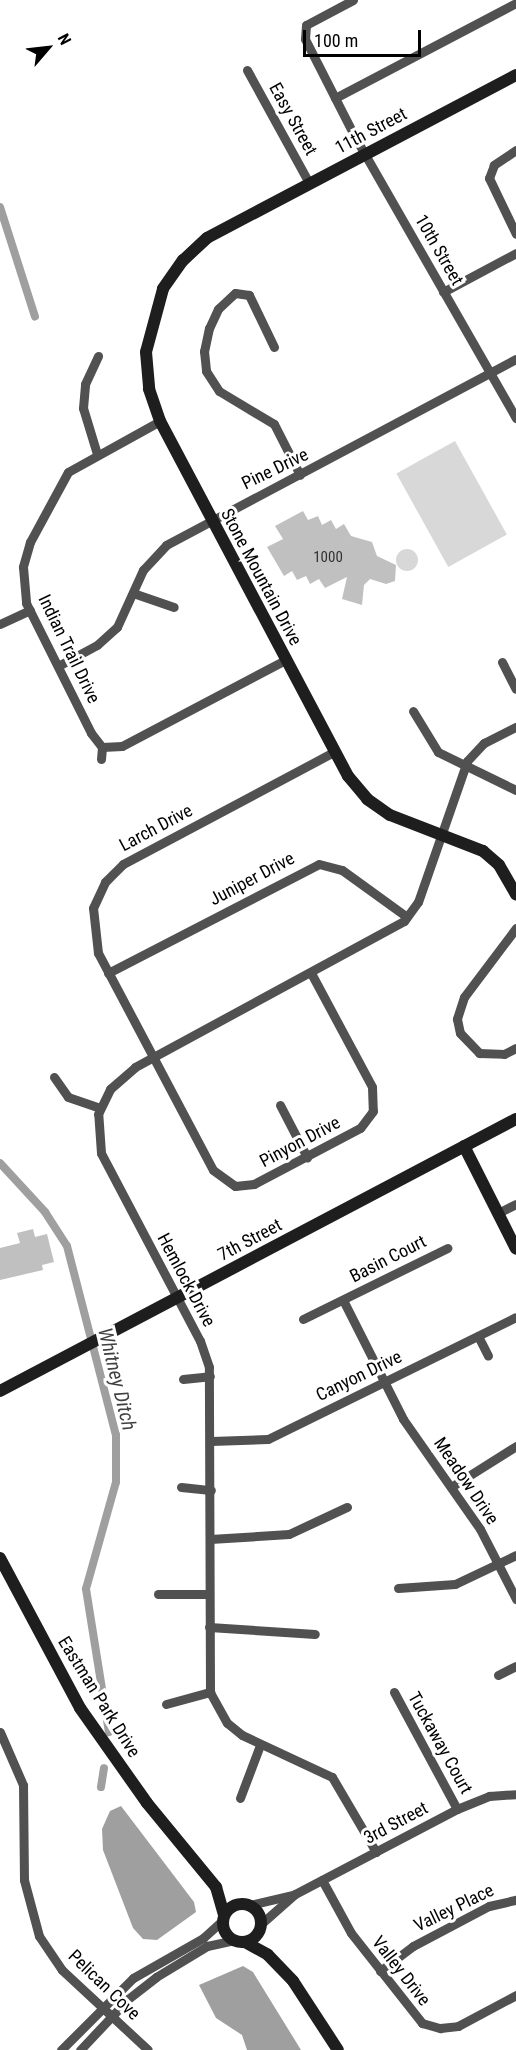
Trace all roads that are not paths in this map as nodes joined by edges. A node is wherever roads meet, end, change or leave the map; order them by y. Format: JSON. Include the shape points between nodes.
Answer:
{"nodes":[{"id":1,"x":353,"y":0,"type":"edge"},
{"id":2,"x":516,"y":3,"type":"edge"},
{"id":3,"x":292,"y":27,"type":"dead end"},
{"id":4,"x":304,"y":30,"type":"junction"},
{"id":5,"x":247,"y":70,"type":"dead end"},
{"id":6,"x":516,"y":75,"type":"edge"},
{"id":7,"x":335,"y":98,"type":"junction"},
{"id":8,"x":516,"y":150,"type":"edge"},
{"id":9,"x":365,"y":154,"type":"junction"},
{"id":10,"x":481,"y":167,"type":"dead end"},
{"id":11,"x":491,"y":171,"type":"junction"},
{"id":12,"x":309,"y":183,"type":"junction"},
{"id":13,"x":243,"y":218,"type":"joint"},
{"id":14,"x":516,"y":234,"type":"edge"},
{"id":15,"x":516,"y":253,"type":"edge"},
{"id":16,"x":444,"y":292,"type":"junction"},
{"id":17,"x":274,"y":347,"type":"dead end"},
{"id":18,"x":98,"y":356,"type":"dead end"},
{"id":19,"x":516,"y":359,"type":"edge"},
{"id":20,"x":490,"y":373,"type":"junction"},
{"id":21,"x":516,"y":418,"type":"edge"},
{"id":22,"x":159,"y":421,"type":"junction"},
{"id":23,"x":97,"y":454,"type":"junction"},
{"id":24,"x":300,"y":475,"type":"junction"},
{"id":25,"x":211,"y":520,"type":"junction"},
{"id":26,"x":133,"y":593,"type":"junction"},
{"id":27,"x":174,"y":607,"type":"dead end"},
{"id":28,"x":30,"y":610,"type":"junction"},
{"id":29,"x":0,"y":624,"type":"edge"},
{"id":30,"x":285,"y":660,"type":"junction"},
{"id":31,"x":502,"y":662,"type":"dead end"},
{"id":32,"x":58,"y":666,"type":"junction"},
{"id":33,"x":516,"y":689,"type":"edge"},
{"id":34,"x":412,"y":711,"type":"dead end"},
{"id":35,"x":516,"y":727,"type":"edge"},
{"id":36,"x":102,"y":747,"type":"junction"},
{"id":37,"x":334,"y":752,"type":"junction"},
{"id":38,"x":101,"y":759,"type":"dead end"},
{"id":39,"x":465,"y":766,"type":"junction"},
{"id":40,"x":516,"y":790,"type":"edge"},
{"id":41,"x":441,"y":835,"type":"junction"},
{"id":42,"x":516,"y":895,"type":"edge"},
{"id":43,"x":407,"y":917,"type":"junction"},
{"id":44,"x":516,"y":928,"type":"edge"},
{"id":45,"x":108,"y":973,"type":"junction"},
{"id":46,"x":311,"y":973,"type":"junction"},
{"id":47,"x":516,"y":1048,"type":"edge"},
{"id":48,"x":153,"y":1057,"type":"junction"},
{"id":49,"x":54,"y":1077,"type":"dead end"},
{"id":50,"x":280,"y":1105,"type":"dead end"},
{"id":51,"x":100,"y":1108,"type":"junction"},
{"id":52,"x":516,"y":1119,"type":"edge"},
{"id":53,"x":464,"y":1146,"type":"junction"},
{"id":54,"x":307,"y":1156,"type":"junction"},
{"id":55,"x":516,"y":1204,"type":"edge"},
{"id":56,"x":498,"y":1213,"type":"junction"},
{"id":57,"x":447,"y":1248,"type":"dead end"},
{"id":58,"x":516,"y":1249,"type":"edge"},
{"id":59,"x":177,"y":1299,"type":"junction"},
{"id":60,"x":343,"y":1300,"type":"junction"},
{"id":61,"x":516,"y":1317,"type":"edge"},
{"id":62,"x":303,"y":1319,"type":"dead end"},
{"id":63,"x":478,"y":1336,"type":"junction"},
{"id":64,"x":488,"y":1356,"type":"dead end"},
{"id":65,"x":210,"y":1376,"type":"junction"},
{"id":66,"x":183,"y":1378,"type":"dead end"},
{"id":67,"x":384,"y":1382,"type":"junction"},
{"id":68,"x":0,"y":1391,"type":"edge"},
{"id":69,"x":211,"y":1441,"type":"junction"},
{"id":70,"x":516,"y":1446,"type":"edge"},
{"id":71,"x":181,"y":1487,"type":"dead end"},
{"id":72,"x":451,"y":1487,"type":"junction"},
{"id":73,"x":211,"y":1490,"type":"junction"},
{"id":74,"x":347,"y":1507,"type":"dead end"},
{"id":75,"x":210,"y":1539,"type":"junction"},
{"id":76,"x":516,"y":1555,"type":"edge"},
{"id":77,"x":0,"y":1558,"type":"edge"},
{"id":78,"x":499,"y":1564,"type":"junction"},
{"id":79,"x":398,"y":1588,"type":"dead end"},
{"id":80,"x":158,"y":1594,"type":"dead end"},
{"id":81,"x":209,"y":1594,"type":"junction"},
{"id":82,"x":516,"y":1599,"type":"edge"},
{"id":83,"x":209,"y":1627,"type":"junction"},
{"id":84,"x":315,"y":1634,"type":"dead end"},
{"id":85,"x":516,"y":1665,"type":"edge"},
{"id":86,"x":498,"y":1675,"type":"dead end"},
{"id":87,"x":210,"y":1692,"type":"junction"},
{"id":88,"x":394,"y":1692,"type":"dead end"},
{"id":89,"x":166,"y":1704,"type":"dead end"},
{"id":90,"x":0,"y":1732,"type":"edge"},
{"id":91,"x":260,"y":1745,"type":"junction"},
{"id":92,"x":516,"y":1794,"type":"edge"},
{"id":93,"x":240,"y":1798,"type":"dead end"},
{"id":94,"x":457,"y":1809,"type":"junction"},
{"id":95,"x":183,"y":1846,"type":"junction"},
{"id":96,"x":376,"y":1852,"type":"junction"},
{"id":97,"x":322,"y":1880,"type":"junction"},
{"id":98,"x":295,"y":1894,"type":"junction"},
{"id":99,"x":516,"y":1900,"type":"edge"},
{"id":100,"x":246,"y":1904,"type":"junction"},
{"id":101,"x":224,"y":1918,"type":"junction"},
{"id":102,"x":261,"y":1925,"type":"junction"},
{"id":103,"x":240,"y":1941,"type":"junction"},
{"id":104,"x":380,"y":1971,"type":"junction"},
{"id":105,"x":293,"y":1981,"type":"junction"},
{"id":106,"x":516,"y":1995,"type":"edge"},
{"id":107,"x":102,"y":2007,"type":"junction"},
{"id":108,"x":111,"y":2016,"type":"junction"},
{"id":109,"x":61,"y":2050,"type":"edge"},
{"id":110,"x":80,"y":2050,"type":"edge"},
{"id":111,"x":148,"y":2050,"type":"edge"},
{"id":112,"x":338,"y":2050,"type":"edge"}],
"edges":[{"from":1,"to":4,"type":"street"},
{"from":2,"to":7,"type":"street"},
{"from":3,"to":4,"type":"street"},
{"from":4,"to":7,"type":"street","name":"10th Street"},
{"from":5,"to":12,"type":"street","name":"Easy Street"},
{"from":6,"to":9,"type":"street","name":"11th Street"},
{"from":7,"to":9,"type":"street","name":"10th Street"},
{"from":8,"to":11,"type":"street"},
{"from":9,"to":12,"type":"street","name":"11th Street"},
{"from":9,"to":16,"type":"street","name":"10th Street"},
{"from":10,"to":11,"type":"street"},
{"from":11,"to":14,"type":"street","via":[[493,189]]},
{"from":12,"to":13,"type":"street","name":"11th Street"},
{"from":13,"to":22,"type":"street","name":"Stone Mountain Drive","via":[[195,249],[159,297],[146,352],[149,388]]},
{"from":15,"to":16,"type":"street"},
{"from":16,"to":20,"type":"street","name":"10th Street"},
{"from":17,"to":24,"type":"street","via":[[249,295],[235,293],[209,328],[206,371],[219,391],[274,424]]},
{"from":18,"to":23,"type":"street","via":[[85,384],[83,408]]},
{"from":19,"to":20,"type":"street","name":"Pine Drive"},
{"from":20,"to":21,"type":"street","name":"10th Street"},
{"from":20,"to":24,"type":"street","name":"Pine Drive"},
{"from":22,"to":23,"type":"street","name":"Indian Trail Drive"},
{"from":22,"to":25,"type":"street","name":"Stone Mountain Drive"},
{"from":23,"to":28,"type":"street","name":"Indian Trail Drive","via":[[61,480],[27,550],[22,575]]},
{"from":24,"to":25,"type":"street","name":"Pine Drive"},
{"from":25,"to":26,"type":"street","name":"Pine Drive","via":[[157,551]]},
{"from":25,"to":30,"type":"street","name":"Stone Mountain Drive"},
{"from":26,"to":27,"type":"street"},
{"from":26,"to":32,"type":"street","name":"Pine Drive","via":[[122,620],[106,639]]},
{"from":28,"to":29,"type":"street"},
{"from":28,"to":32,"type":"street","name":"Indian Trail Drive"},
{"from":30,"to":36,"type":"street","via":[[122,746]]},
{"from":30,"to":37,"type":"street","name":"Stone Mountain Drive"},
{"from":31,"to":33,"type":"street"},
{"from":32,"to":36,"type":"street","name":"Indian Trail Drive"},
{"from":34,"to":39,"type":"street","via":[[430,743]]},
{"from":35,"to":39,"type":"street","via":[[484,743]]},
{"from":36,"to":38,"type":"street"},
{"from":37,"to":41,"type":"street","name":"Stone Mountain Drive","via":[[354,784],[376,806],[405,823]]},
{"from":37,"to":45,"type":"street","name":"Larch Drive","via":[[111,873],[94,902],[92,922],[94,943]]},
{"from":39,"to":40,"type":"street"},
{"from":39,"to":41,"type":"street"},
{"from":41,"to":42,"type":"street","name":"Stone Mountain Drive","via":[[492,858]]},
{"from":41,"to":43,"type":"street","via":[[418,902]]},
{"from":43,"to":45,"type":"street","name":"Juniper Drive","via":[[342,870],[319,864]]},
{"from":43,"to":46,"type":"street","via":[[385,934]]},
{"from":44,"to":47,"type":"street","via":[[464,997],[457,1019],[460,1033],[479,1053],[504,1054]]},
{"from":45,"to":48,"type":"street","name":"Larch Drive"},
{"from":46,"to":48,"type":"street"},
{"from":46,"to":54,"type":"street","name":"Pinyon Drive","via":[[372,1087],[374,1100],[364,1125]]},
{"from":48,"to":51,"type":"street","via":[[118,1079]]},
{"from":48,"to":54,"type":"street","name":"Pinyon Drive","via":[[220,1178],[235,1186],[249,1186]]},
{"from":49,"to":51,"type":"street","via":[[68,1097]]},
{"from":50,"to":54,"type":"street"},
{"from":51,"to":59,"type":"street","name":"Hemlock Drive","via":[[101,1153]]},
{"from":52,"to":53,"type":"street","name":"7th Street"},
{"from":53,"to":56,"type":"street"},
{"from":53,"to":59,"type":"street","name":"7th Street"},
{"from":55,"to":56,"type":"street"},
{"from":56,"to":58,"type":"street"},
{"from":57,"to":60,"type":"street","name":"Basin Court"},
{"from":59,"to":65,"type":"street","name":"Hemlock Drive","via":[[200,1341]]},
{"from":59,"to":68,"type":"street","name":"7th Street"},
{"from":60,"to":62,"type":"street","name":"Basin Court"},
{"from":60,"to":67,"type":"street","name":"Basin Court"},
{"from":61,"to":63,"type":"street","name":"Canyon Drive"},
{"from":63,"to":64,"type":"street"},
{"from":63,"to":67,"type":"street","name":"Canyon Drive"},
{"from":65,"to":66,"type":"street"},
{"from":65,"to":69,"type":"street","name":"Hemlock Drive"},
{"from":67,"to":69,"type":"street","name":"Canyon Drive","via":[[268,1439]]},
{"from":67,"to":72,"type":"street","name":"Meadow Drive","via":[[403,1419]]},
{"from":69,"to":73,"type":"street","name":"Hemlock Drive"},
{"from":70,"to":72,"type":"street"},
{"from":71,"to":73,"type":"street"},
{"from":72,"to":78,"type":"street","name":"Meadow Drive"},
{"from":73,"to":75,"type":"street","name":"Hemlock Drive"},
{"from":74,"to":75,"type":"street","via":[[289,1534]]},
{"from":75,"to":81,"type":"street","name":"Hemlock Drive"},
{"from":76,"to":78,"type":"street"},
{"from":77,"to":95,"type":"street","name":"Eastman Park Drive","via":[[80,1708]]},
{"from":78,"to":79,"type":"street","via":[[456,1584]]},
{"from":78,"to":82,"type":"street","name":"Meadow Drive"},
{"from":80,"to":81,"type":"street"},
{"from":81,"to":83,"type":"street","name":"Hemlock Drive"},
{"from":83,"to":84,"type":"street"},
{"from":83,"to":87,"type":"street","name":"Hemlock Drive"},
{"from":85,"to":86,"type":"street"},
{"from":87,"to":89,"type":"street"},
{"from":87,"to":91,"type":"street","name":"Hemlock Drive","via":[[227,1722]]},
{"from":88,"to":94,"type":"street","name":"Tuckaway Court"},
{"from":90,"to":107,"type":"street","name":"Pelican Cove","via":[[23,1785],[24,1880],[32,1920],[56,1962]]},
{"from":91,"to":93,"type":"street"},
{"from":91,"to":96,"type":"street","name":"Hemlock Drive","via":[[332,1778]]},
{"from":92,"to":94,"type":"street","name":"3rd Street","via":[[489,1796]]},
{"from":94,"to":96,"type":"street","name":"3rd Street"},
{"from":95,"to":100,"type":"street","name":"Eastman Park Drive"},
{"from":95,"to":101,"type":"street","name":"Eastman Park Drive","via":[[216,1887]]},
{"from":96,"to":97,"type":"street","name":"3rd Street"},
{"from":97,"to":98,"type":"street","name":"3rd Street"},
{"from":97,"to":104,"type":"street","name":"Valley Drive","via":[[348,1929]]},
{"from":98,"to":100,"type":"street","name":"3rd Street"},
{"from":98,"to":102,"type":"street","name":"3rd Street"},
{"from":99,"to":104,"type":"street","name":"Valley Place","via":[[489,1906],[420,1942]]},
{"from":100,"to":101,"type":"street"},
{"from":100,"to":102,"type":"street","name":"Eastman Park Drive"},
{"from":101,"to":103,"type":"street","name":"Eastman Park Drive","via":[[224,1930]]},
{"from":101,"to":107,"type":"street","via":[[203,1938],[152,1965]]},
{"from":102,"to":103,"type":"street"},
{"from":102,"to":105,"type":"street"},
{"from":103,"to":105,"type":"street","via":[[268,1955]]},
{"from":103,"to":108,"type":"street","via":[[217,1942],[194,1953],[141,1988]]},
{"from":104,"to":106,"type":"street","name":"Valley Drive","via":[[412,2015],[430,2027],[458,2026]]},
{"from":105,"to":112,"type":"street"},
{"from":107,"to":108,"type":"street","name":"Pelican Cove"},
{"from":107,"to":109,"type":"street"},
{"from":108,"to":110,"type":"street"},
{"from":108,"to":111,"type":"street","name":"Pelican Cove"}]}
